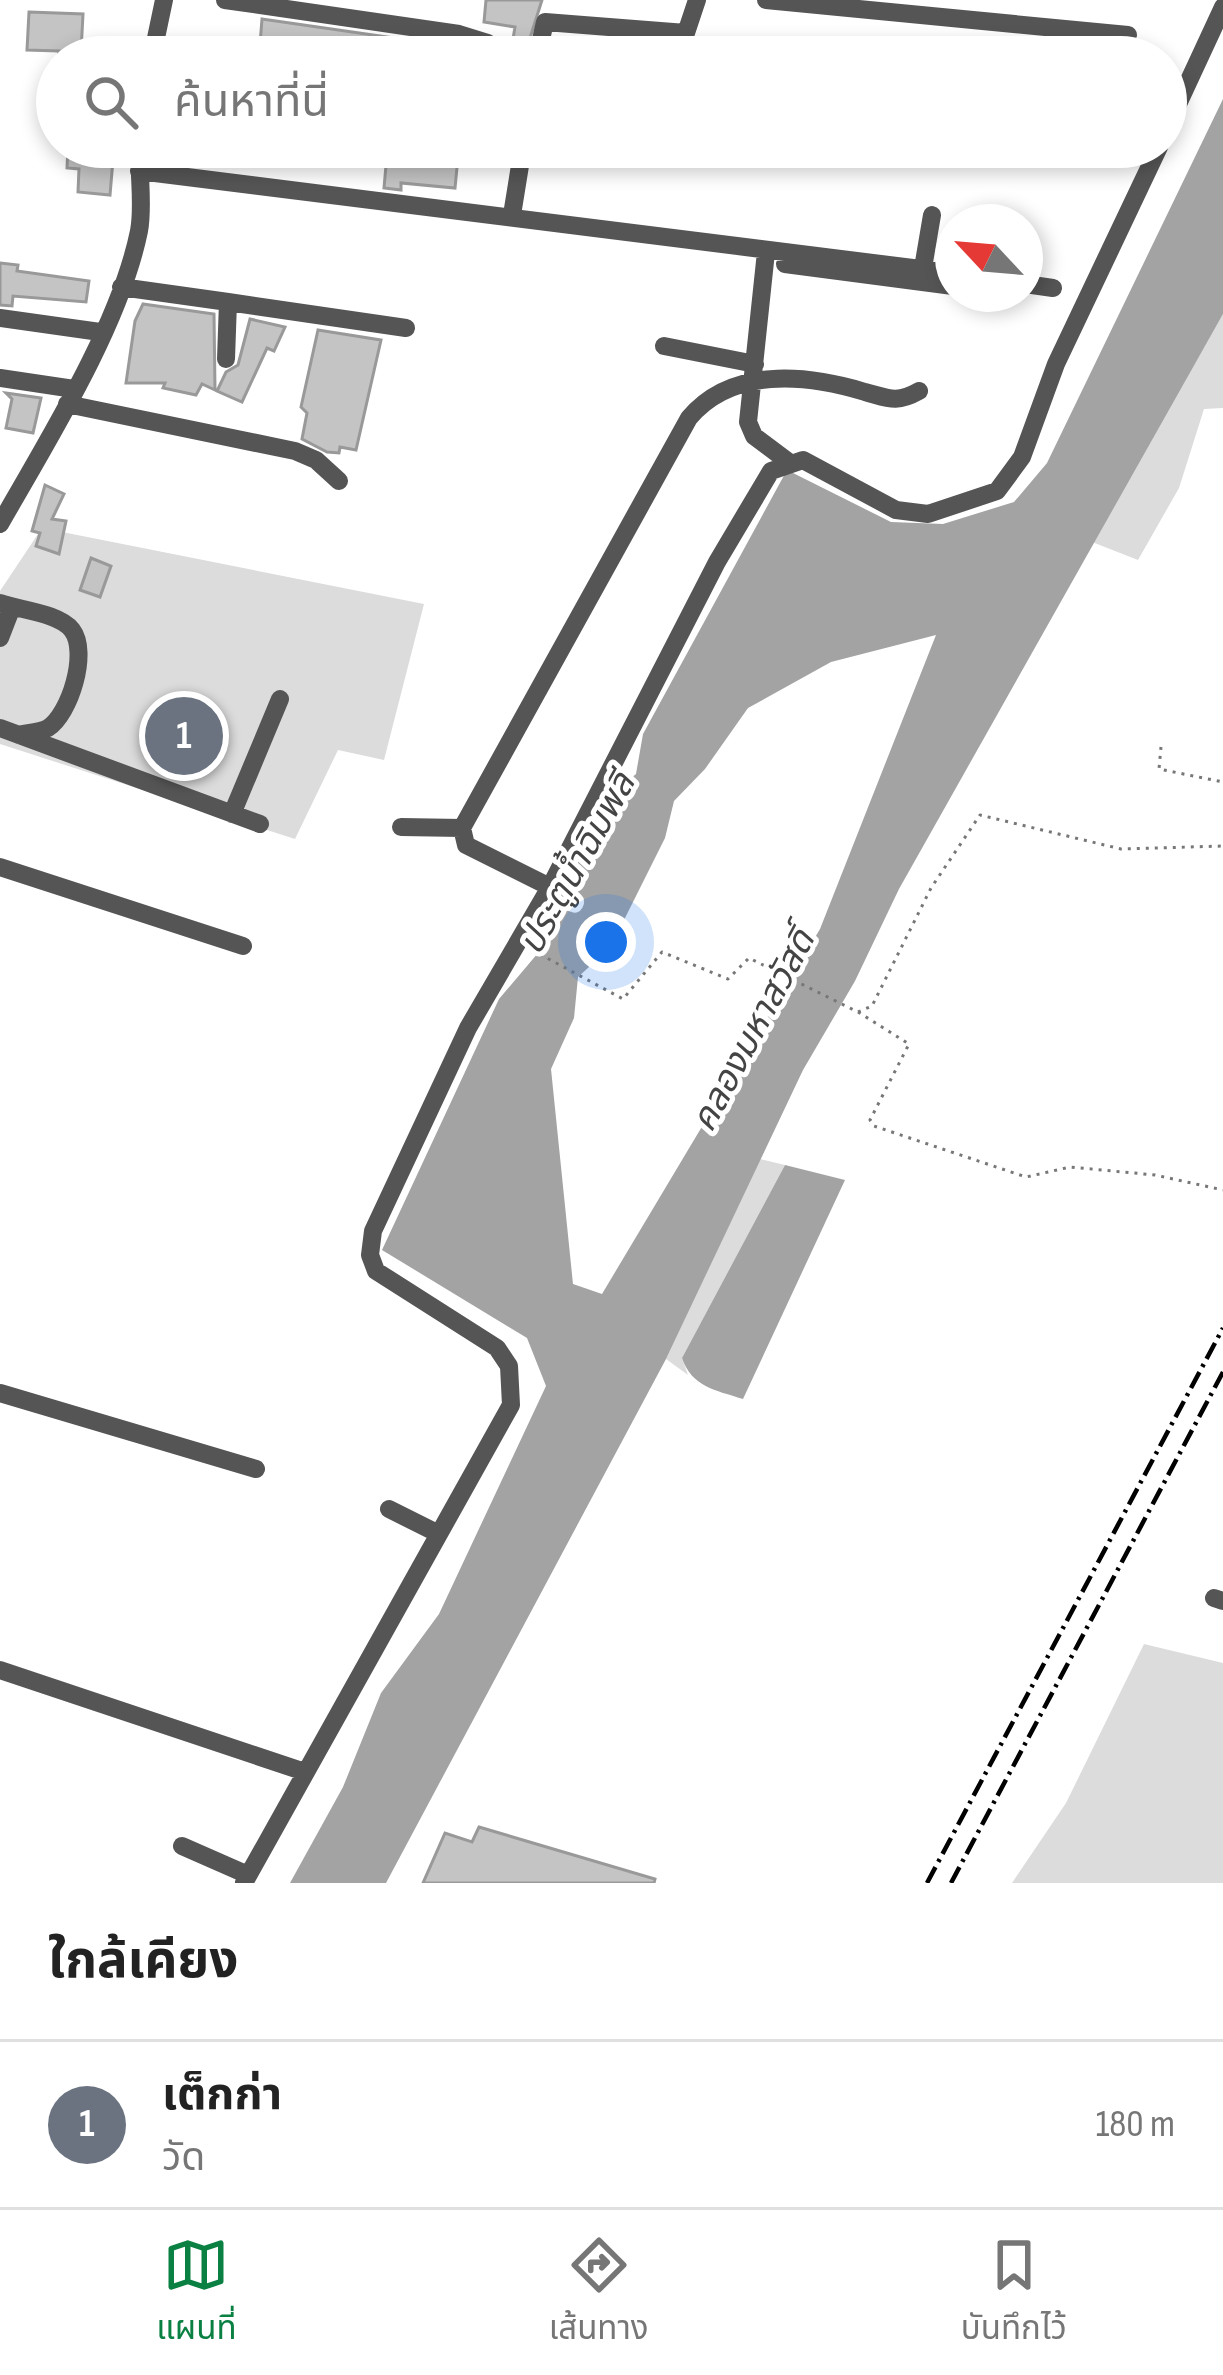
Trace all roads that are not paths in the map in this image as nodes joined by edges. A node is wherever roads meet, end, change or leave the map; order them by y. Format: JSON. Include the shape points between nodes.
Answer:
{"nodes":[{"id":1,"x":164,"y":0,"type":"edge"},
{"id":2,"x":225,"y":0,"type":"edge"},
{"id":3,"x":697,"y":0,"type":"edge"},
{"id":4,"x":766,"y":0,"type":"edge"},
{"id":5,"x":803,"y":2,"type":"edge"},
{"id":6,"x":1223,"y":7,"type":"edge"},
{"id":7,"x":1128,"y":35,"type":"dead end"},
{"id":8,"x":156,"y":36,"type":"edge"},
{"id":9,"x":466,"y":36,"type":"edge"},
{"id":10,"x":542,"y":36,"type":"edge"},
{"id":11,"x":1187,"y":85,"type":"edge"},
{"id":12,"x":139,"y":168,"type":"edge"},
{"id":13,"x":520,"y":168,"type":"edge"},
{"id":14,"x":1149,"y":168,"type":"edge"},
{"id":15,"x":139,"y":171,"type":"junction"},
{"id":16,"x":512,"y":215,"type":"junction"},
{"id":17,"x":932,"y":215,"type":"dead end"},
{"id":18,"x":766,"y":257,"type":"junction"},
{"id":19,"x":923,"y":268,"type":"junction"},
{"id":20,"x":935,"y":270,"type":"edge"},
{"id":21,"x":935,"y":283,"type":"edge"},
{"id":22,"x":121,"y":287,"type":"junction"},
{"id":23,"x":1043,"y":287,"type":"edge"},
{"id":24,"x":1053,"y":288,"type":"dead end"},
{"id":25,"x":228,"y":302,"type":"junction"},
{"id":26,"x":0,"y":318,"type":"edge"},
{"id":27,"x":406,"y":328,"type":"dead end"},
{"id":28,"x":100,"y":332,"type":"junction"},
{"id":29,"x":664,"y":346,"type":"dead end"},
{"id":30,"x":226,"y":359,"type":"dead end"},
{"id":31,"x":754,"y":371,"type":"junction"},
{"id":32,"x":0,"y":378,"type":"edge"},
{"id":33,"x":919,"y":392,"type":"dead end"},
{"id":34,"x":70,"y":396,"type":"junction"},
{"id":35,"x":790,"y":463,"type":"junction"},
{"id":36,"x":339,"y":482,"type":"dead end"},
{"id":37,"x":0,"y":524,"type":"edge"},
{"id":38,"x":6,"y":605,"type":"edge"},
{"id":39,"x":0,"y":638,"type":"edge"},
{"id":40,"x":280,"y":698,"type":"dead end"},
{"id":41,"x":0,"y":728,"type":"edge"},
{"id":42,"x":20,"y":735,"type":"junction"},
{"id":43,"x":232,"y":814,"type":"junction"},
{"id":44,"x":260,"y":824,"type":"dead end"},
{"id":45,"x":401,"y":827,"type":"dead end"},
{"id":46,"x":462,"y":828,"type":"junction"},
{"id":47,"x":0,"y":867,"type":"edge"},
{"id":48,"x":550,"y":887,"type":"junction"},
{"id":49,"x":243,"y":946,"type":"dead end"},
{"id":50,"x":0,"y":1393,"type":"edge"},
{"id":51,"x":256,"y":1469,"type":"dead end"},
{"id":52,"x":388,"y":1509,"type":"dead end"},
{"id":53,"x":439,"y":1534,"type":"junction"},
{"id":54,"x":0,"y":1670,"type":"edge"},
{"id":55,"x":302,"y":1771,"type":"junction"},
{"id":56,"x":182,"y":1846,"type":"dead end"},
{"id":57,"x":246,"y":1879,"type":"edge"}],
"edges":[{"from":1,"to":8,"type":"street"},
{"from":2,"to":9,"type":"street"},
{"from":3,"to":10,"type":"street","via":[[686,33],[545,22]]},
{"from":4,"to":5,"type":"street"},
{"from":5,"to":7,"type":"street"},
{"from":6,"to":11,"type":"street"},
{"from":12,"to":15,"type":"street"},
{"from":13,"to":16,"type":"street"},
{"from":14,"to":35,"type":"street","via":[[1022,457],[997,491],[928,514],[896,510],[823,467]]},
{"from":15,"to":16,"type":"street"},
{"from":15,"to":22,"type":"street","via":[[140,228]]},
{"from":16,"to":18,"type":"street"},
{"from":17,"to":19,"type":"street"},
{"from":18,"to":19,"type":"street"},
{"from":18,"to":21,"type":"street"},
{"from":18,"to":31,"type":"street"},
{"from":19,"to":20,"type":"street"},
{"from":22,"to":25,"type":"street"},
{"from":22,"to":28,"type":"street"},
{"from":23,"to":24,"type":"street"},
{"from":25,"to":27,"type":"street"},
{"from":25,"to":30,"type":"street"},
{"from":26,"to":28,"type":"street"},
{"from":28,"to":34,"type":"street"},
{"from":29,"to":31,"type":"street"},
{"from":31,"to":33,"type":"street","via":[[886,400]]},
{"from":31,"to":35,"type":"street","via":[[746,400],[754,436]]},
{"from":31,"to":46,"type":"street","via":[[689,418]]},
{"from":32,"to":34,"type":"street"},
{"from":34,"to":36,"type":"street","via":[[295,451]]},
{"from":34,"to":37,"type":"street"},
{"from":35,"to":48,"type":"street","via":[[771,471],[717,562]]},
{"from":38,"to":39,"type":"street"},
{"from":38,"to":42,"type":"street","via":[[59,621],[76,644],[63,710],[48,728]]},
{"from":40,"to":43,"type":"street"},
{"from":41,"to":42,"type":"street"},
{"from":42,"to":43,"type":"street"},
{"from":43,"to":44,"type":"street"},
{"from":45,"to":46,"type":"street"},
{"from":46,"to":48,"type":"street","via":[[466,845]]},
{"from":47,"to":49,"type":"street"},
{"from":48,"to":53,"type":"street","via":[[468,1028],[373,1232],[376,1271],[477,1333],[509,1366],[511,1405]]},
{"from":50,"to":51,"type":"street"},
{"from":52,"to":53,"type":"street"},
{"from":53,"to":55,"type":"street"},
{"from":54,"to":55,"type":"street"},
{"from":55,"to":57,"type":"street"},
{"from":56,"to":57,"type":"street"}]}
